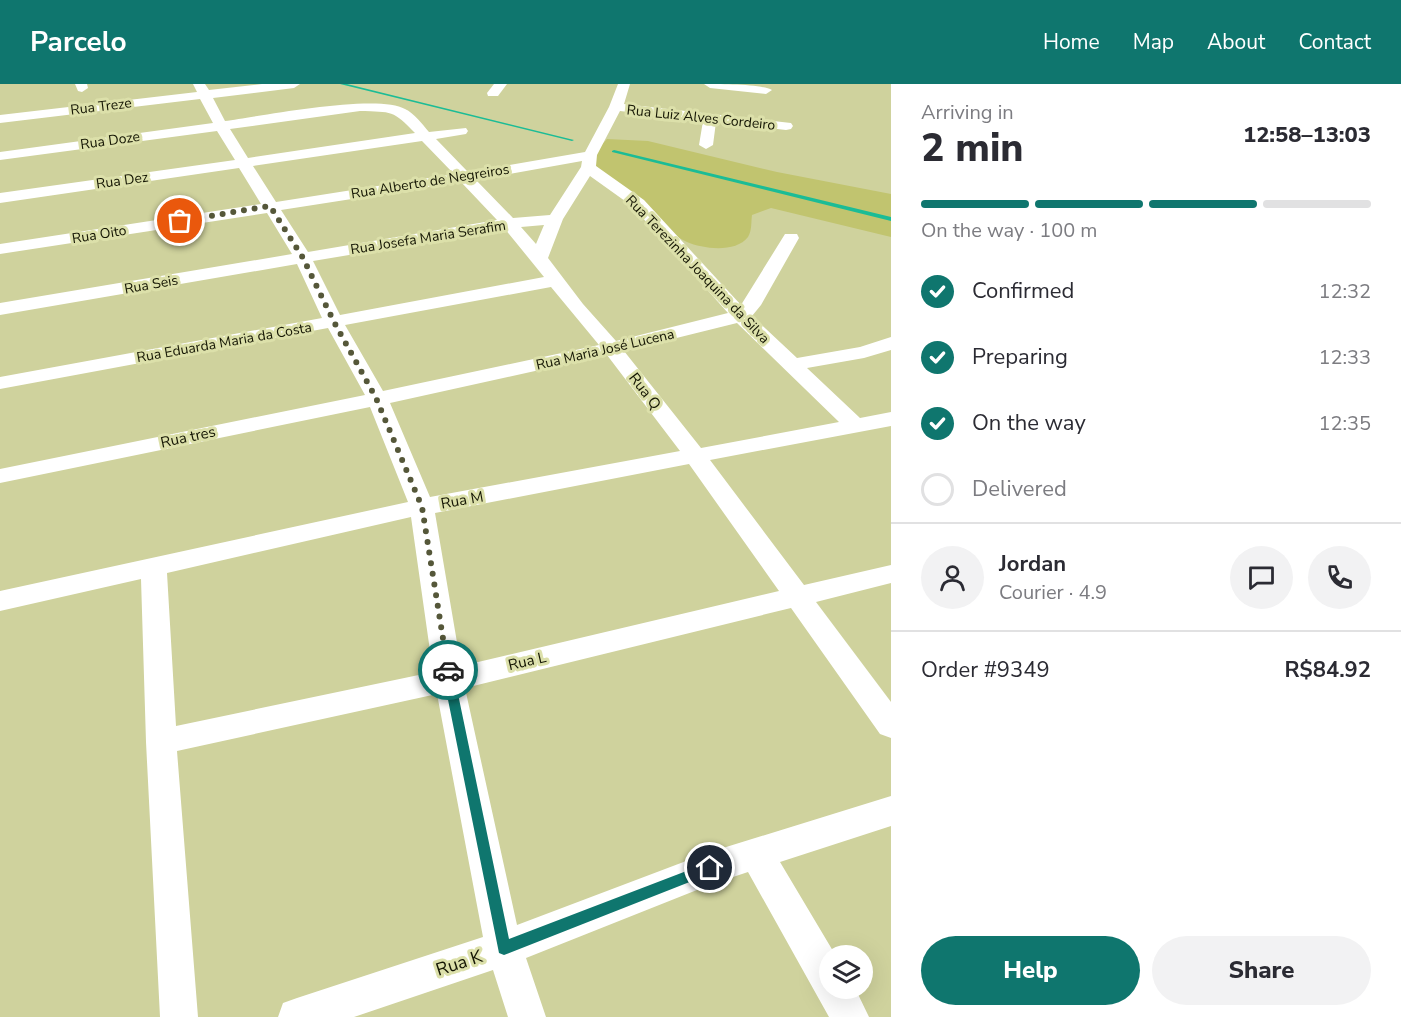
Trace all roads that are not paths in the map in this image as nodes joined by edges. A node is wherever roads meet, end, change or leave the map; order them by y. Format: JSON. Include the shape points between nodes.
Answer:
{"nodes":[{"id":1,"x":294,"y":84,"type":"edge"},
{"id":2,"x":624,"y":84,"type":"edge"},
{"id":3,"x":710,"y":84,"type":"edge"},
{"id":4,"x":201,"y":89,"type":"edge"},
{"id":5,"x":766,"y":90,"type":"dead end"},
{"id":6,"x":360,"y":107,"type":"joint"},
{"id":7,"x":616,"y":107,"type":"junction"},
{"id":8,"x":710,"y":117,"type":"junction"},
{"id":9,"x":0,"y":119,"type":"edge"},
{"id":10,"x":221,"y":126,"type":"junction"},
{"id":11,"x":786,"y":126,"type":"dead end"},
{"id":12,"x":461,"y":131,"type":"dead end"},
{"id":13,"x":426,"y":136,"type":"junction"},
{"id":14,"x":706,"y":145,"type":"dead end"},
{"id":15,"x":0,"y":156,"type":"edge"},
{"id":16,"x":589,"y":161,"type":"junction"},
{"id":17,"x":244,"y":162,"type":"junction"},
{"id":18,"x":467,"y":177,"type":"junction"},
{"id":19,"x":0,"y":198,"type":"edge"},
{"id":20,"x":270,"y":206,"type":"junction"},
{"id":21,"x":555,"y":219,"type":"junction"},
{"id":22,"x":509,"y":223,"type":"junction"},
{"id":23,"x":791,"y":238,"type":"dead end"},
{"id":24,"x":0,"y":249,"type":"edge"},
{"id":25,"x":303,"y":258,"type":"junction"},
{"id":26,"x":539,"y":258,"type":"junction"},
{"id":27,"x":554,"y":281,"type":"junction"},
{"id":28,"x":0,"y":309,"type":"edge"},
{"id":29,"x":741,"y":316,"type":"junction"},
{"id":30,"x":334,"y":322,"type":"junction"},
{"id":31,"x":891,"y":343,"type":"edge"},
{"id":32,"x":611,"y":347,"type":"junction"},
{"id":33,"x":792,"y":365,"type":"junction"},
{"id":34,"x":0,"y":383,"type":"edge"},
{"id":35,"x":376,"y":398,"type":"junction"},
{"id":36,"x":891,"y":419,"type":"edge"},
{"id":37,"x":856,"y":426,"type":"junction"},
{"id":38,"x":696,"y":457,"type":"junction"},
{"id":39,"x":0,"y":476,"type":"edge"},
{"id":40,"x":422,"y":507,"type":"junction"},
{"id":41,"x":154,"y":568,"type":"junction"},
{"id":42,"x":891,"y":574,"type":"edge"},
{"id":43,"x":797,"y":596,"type":"junction"},
{"id":44,"x":0,"y":601,"type":"edge"},
{"id":45,"x":449,"y":680,"type":"junction"},
{"id":46,"x":891,"y":725,"type":"edge"},
{"id":47,"x":161,"y":742,"type":"junction"},
{"id":48,"x":891,"y":811,"type":"edge"},
{"id":49,"x":756,"y":853,"type":"junction"},
{"id":50,"x":504,"y":948,"type":"junction"},
{"id":51,"x":819,"y":962,"type":"edge"},
{"id":52,"x":840,"y":999,"type":"edge"},
{"id":53,"x":179,"y":1017,"type":"edge"},
{"id":54,"x":297,"y":1017,"type":"edge"},
{"id":55,"x":527,"y":1017,"type":"edge"},
{"id":56,"x":850,"y":1017,"type":"edge"}],
"edges":[{"from":1,"to":4,"type":"street","name":"Rua Treze"},
{"from":2,"to":7,"type":"street"},
{"from":3,"to":5,"type":"street"},
{"from":4,"to":9,"type":"street","name":"Rua Treze"},
{"from":4,"to":10,"type":"street"},
{"from":6,"to":10,"type":"street","name":"Rua Doze"},
{"from":6,"to":13,"type":"street","name":"Rua Q","via":[[402,112]]},
{"from":7,"to":8,"type":"street","name":"Rua Luiz Alves Cordeiro"},
{"from":7,"to":16,"type":"street"},
{"from":8,"to":11,"type":"street","name":"Rua Luiz Alves Cordeiro"},
{"from":8,"to":14,"type":"street"},
{"from":10,"to":15,"type":"street","name":"Rua Doze"},
{"from":10,"to":17,"type":"street"},
{"from":12,"to":13,"type":"street","name":"Rua Dez"},
{"from":13,"to":17,"type":"street","name":"Rua Dez"},
{"from":13,"to":18,"type":"street","name":"Rua Q"},
{"from":16,"to":18,"type":"street","name":"Rua Alberto de Negreiros"},
{"from":16,"to":21,"type":"street"},
{"from":16,"to":29,"type":"street","name":"Rua Terezinha Joaquina da Silva","via":[[638,203]]},
{"from":17,"to":19,"type":"street","name":"Rua Dez"},
{"from":17,"to":20,"type":"street"},
{"from":18,"to":20,"type":"street","name":"Rua Alberto de Negreiros"},
{"from":18,"to":22,"type":"street","name":"Rua Q"},
{"from":20,"to":24,"type":"street","name":"Rua Oito"},
{"from":20,"to":25,"type":"street"},
{"from":21,"to":22,"type":"street","name":"Rua Josefa Maria Serafim"},
{"from":21,"to":26,"type":"street"},
{"from":22,"to":25,"type":"street","name":"Rua Josefa Maria Serafim"},
{"from":22,"to":26,"type":"street","name":"Rua Q"},
{"from":23,"to":29,"type":"street","via":[[752,305]]},
{"from":25,"to":28,"type":"street","name":"Rua Seis"},
{"from":25,"to":30,"type":"street"},
{"from":26,"to":27,"type":"street","name":"Rua Q"},
{"from":27,"to":30,"type":"street","name":"Rua Eduarda Maria da Costa"},
{"from":27,"to":32,"type":"street","name":"Rua Q"},
{"from":29,"to":32,"type":"street","name":"Rua Maria José Lucena"},
{"from":29,"to":33,"type":"street","name":"Rua Terezinha Joaquina da Silva"},
{"from":30,"to":34,"type":"street","name":"Rua Eduarda Maria da Costa"},
{"from":30,"to":35,"type":"street"},
{"from":31,"to":33,"type":"street"},
{"from":32,"to":35,"type":"street","name":"Rua Maria José Lucena"},
{"from":32,"to":38,"type":"street","name":"Rua Q"},
{"from":33,"to":37,"type":"street","name":"Rua Terezinha Joaquina da Silva"},
{"from":35,"to":39,"type":"street","name":"Rua tres"},
{"from":35,"to":40,"type":"street"},
{"from":36,"to":37,"type":"street","name":"Rua M"},
{"from":37,"to":38,"type":"street","name":"Rua M"},
{"from":38,"to":40,"type":"street","name":"Rua M"},
{"from":38,"to":43,"type":"street","name":"Rua Q"},
{"from":40,"to":41,"type":"street","name":"Rua M"},
{"from":40,"to":45,"type":"street"},
{"from":41,"to":44,"type":"street","name":"Rua M"},
{"from":41,"to":47,"type":"street"},
{"from":42,"to":43,"type":"street","name":"Rua L"},
{"from":43,"to":45,"type":"street","name":"Rua L"},
{"from":43,"to":46,"type":"street","name":"Rua Q"},
{"from":45,"to":47,"type":"street","name":"Rua L"},
{"from":45,"to":50,"type":"street"},
{"from":47,"to":53,"type":"street"},
{"from":48,"to":49,"type":"street","name":"Rua K"},
{"from":49,"to":50,"type":"street","name":"Rua K"},
{"from":49,"to":51,"type":"street"},
{"from":50,"to":54,"type":"street","name":"Rua K"},
{"from":50,"to":55,"type":"street"},
{"from":52,"to":56,"type":"street"}]}
